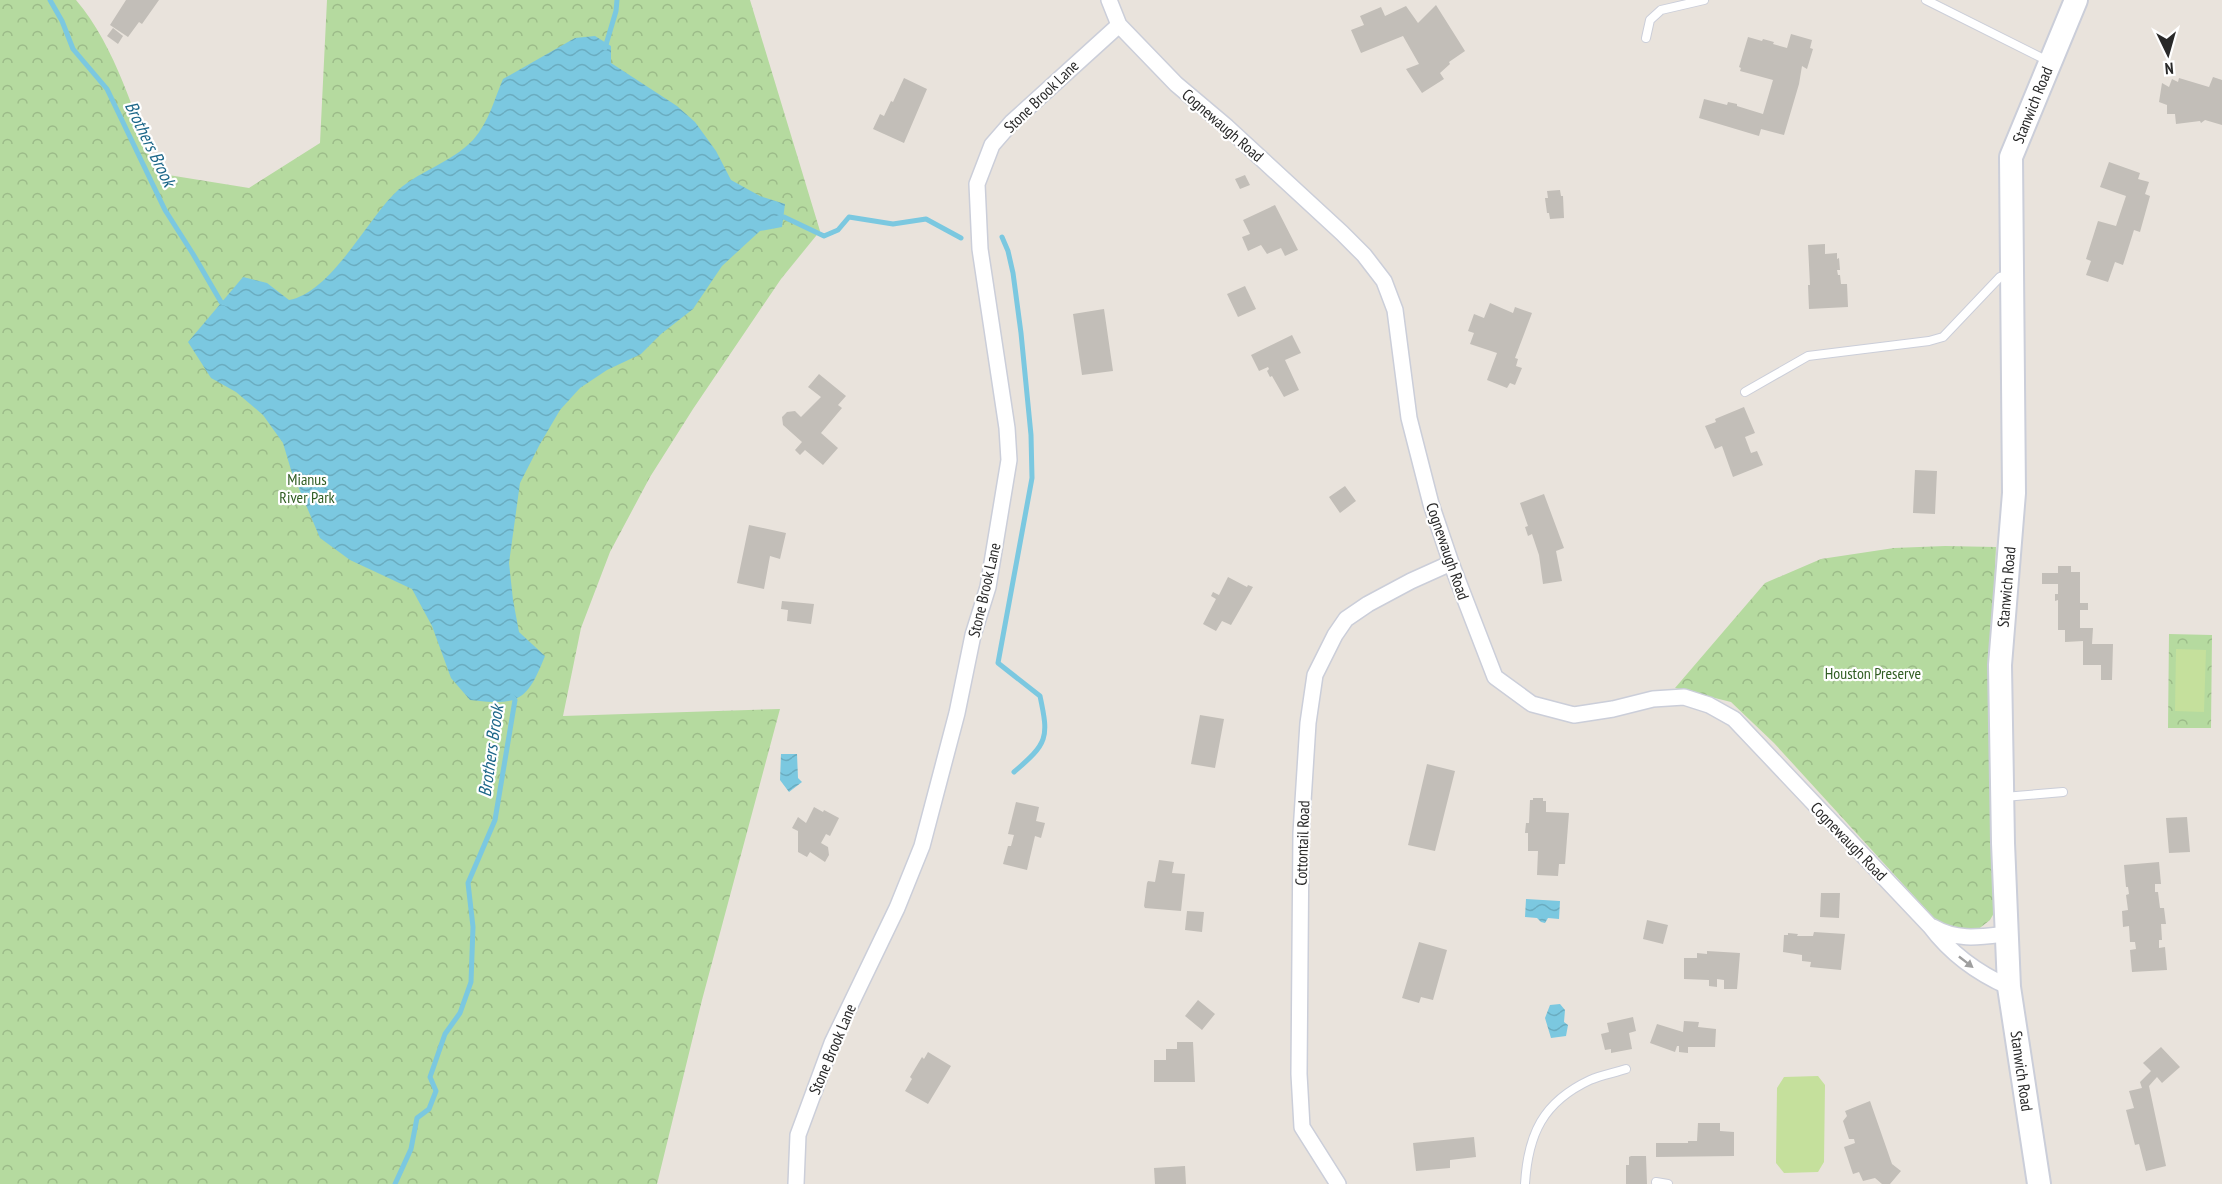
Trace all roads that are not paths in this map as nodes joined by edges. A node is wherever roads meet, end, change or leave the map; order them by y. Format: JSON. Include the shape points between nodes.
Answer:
{"nodes":[{"id":1,"x":1109,"y":0,"type":"edge"},
{"id":2,"x":1704,"y":0,"type":"edge"},
{"id":3,"x":1926,"y":0,"type":"edge"},
{"id":4,"x":2076,"y":0,"type":"edge"},
{"id":5,"x":1119,"y":25,"type":"junction"},
{"id":6,"x":1646,"y":38,"type":"dead end"},
{"id":7,"x":2049,"y":61,"type":"junction"},
{"id":8,"x":2013,"y":273,"type":"junction"},
{"id":9,"x":1745,"y":392,"type":"dead end"},
{"id":10,"x":1451,"y":563,"type":"junction"},
{"id":11,"x":2063,"y":792,"type":"dead end"},
{"id":12,"x":2003,"y":797,"type":"junction"},
{"id":13,"x":1930,"y":926,"type":"junction"},
{"id":14,"x":2006,"y":934,"type":"junction"},
{"id":15,"x":2009,"y":987,"type":"junction"},
{"id":16,"x":1626,"y":1070,"type":"dead end"},
{"id":17,"x":1656,"y":1182,"type":"dead end"},
{"id":18,"x":796,"y":1184,"type":"edge"},
{"id":19,"x":1338,"y":1184,"type":"edge"},
{"id":20,"x":1525,"y":1184,"type":"edge"},
{"id":21,"x":1668,"y":1184,"type":"edge"},
{"id":22,"x":2039,"y":1184,"type":"edge"}],
"edges":[{"from":1,"to":5,"type":"street","name":"Cognewaugh Road"},
{"from":2,"to":6,"type":"lane","via":[[1661,10],[1650,20]]},
{"from":3,"to":7,"type":"lane"},
{"from":4,"to":7,"type":"street","name":"Stanwich Road"},
{"from":5,"to":10,"type":"street","name":"Cognewaugh Road","via":[[1176,84],[1342,233],[1384,281],[1395,309],[1408,418]]},
{"from":5,"to":18,"type":"street","name":"Stone Brook Lane","via":[[1012,122],[992,145],[977,184],[980,249],[1009,460],[988,587],[922,846],[825,1061],[798,1135]]},
{"from":7,"to":8,"type":"street","name":"Stanwich Road","via":[[2012,157]]},
{"from":8,"to":9,"type":"lane","via":[[2000,277],[1943,337],[1809,356]]},
{"from":8,"to":12,"type":"street","name":"Stanwich Road","via":[[2014,493],[2000,665]]},
{"from":10,"to":13,"type":"street","name":"Cognewaugh Road","via":[[1495,677],[1532,704],[1574,715],[1653,699],[1684,697],[1734,719]]},
{"from":10,"to":19,"type":"street","name":"Cottontail Road","via":[[1346,619],[1315,675],[1301,833],[1301,1106],[1302,1127]]},
{"from":11,"to":12,"type":"lane"},
{"from":12,"to":14,"type":"street","name":"Stanwich Road"},
{"from":13,"to":14,"type":"street","name":"Cognewaugh Road","via":[[1942,933],[1970,938]]},
{"from":13,"to":15,"type":"street","name":"Cognewaugh Road","one_way":true,"via":[[1967,964]]},
{"from":14,"to":15,"type":"street","name":"Stanwich Road"},
{"from":15,"to":22,"type":"street","name":"Stanwich Road"},
{"from":16,"to":20,"type":"lane","via":[[1591,1079],[1561,1096],[1545,1113],[1532,1142]]},
{"from":17,"to":21,"type":"lane"}]}
